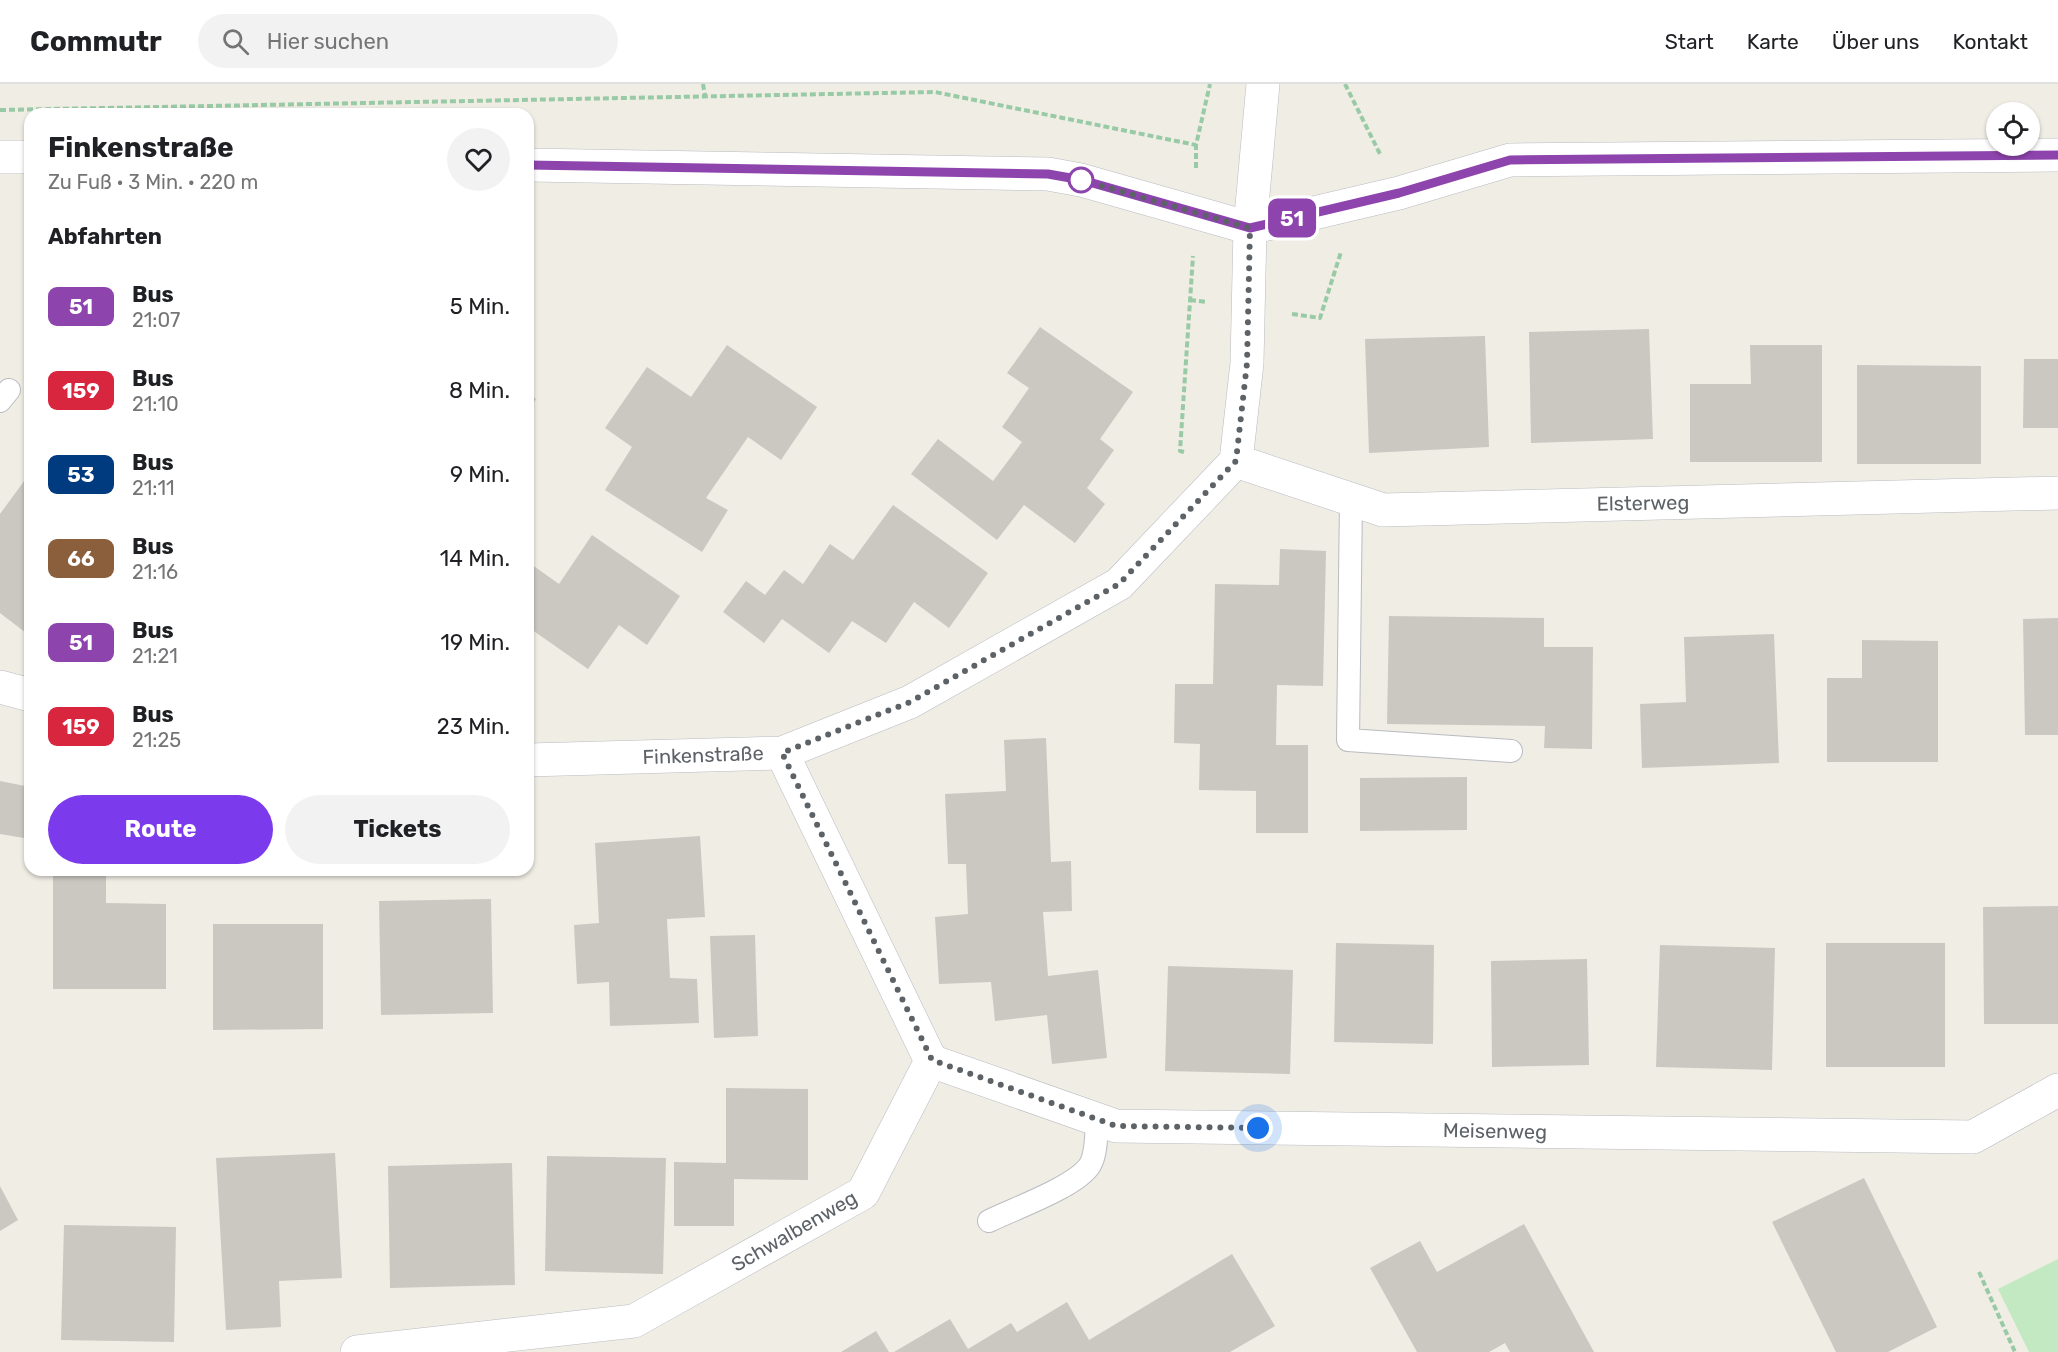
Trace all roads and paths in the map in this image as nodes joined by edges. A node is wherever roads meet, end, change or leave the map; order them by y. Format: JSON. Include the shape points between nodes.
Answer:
{"nodes":[{"id":1,"x":703,"y":84,"type":"edge"},
{"id":2,"x":1210,"y":84,"type":"edge"},
{"id":3,"x":1263,"y":84,"type":"edge"},
{"id":4,"x":705,"y":96,"type":"junction"},
{"id":5,"x":101,"y":108,"type":"edge"},
{"id":6,"x":0,"y":110,"type":"edge"},
{"id":7,"x":24,"y":110,"type":"edge"},
{"id":8,"x":1196,"y":145,"type":"junction"},
{"id":9,"x":2058,"y":155,"type":"edge"},
{"id":10,"x":0,"y":157,"type":"edge"},
{"id":11,"x":24,"y":157,"type":"edge"},
{"id":12,"x":534,"y":165,"type":"edge"},
{"id":13,"x":1194,"y":214,"type":"junction"},
{"id":14,"x":1250,"y":228,"type":"junction"},
{"id":15,"x":1236,"y":461,"type":"junction"},
{"id":16,"x":2058,"y":493,"type":"edge"},
{"id":17,"x":1351,"y":499,"type":"junction"},
{"id":18,"x":0,"y":687,"type":"edge"},
{"id":19,"x":24,"y":693,"type":"edge"},
{"id":20,"x":1511,"y":751,"type":"dead end"},
{"id":21,"x":782,"y":753,"type":"junction"},
{"id":22,"x":534,"y":760,"type":"edge"},
{"id":23,"x":932,"y":1060,"type":"junction"},
{"id":24,"x":2058,"y":1090,"type":"edge"},
{"id":25,"x":1097,"y":1120,"type":"junction"},
{"id":26,"x":989,"y":1221,"type":"dead end"},
{"id":27,"x":1979,"y":1272,"type":"dead end"},
{"id":28,"x":357,"y":1352,"type":"edge"},
{"id":29,"x":2015,"y":1352,"type":"edge"}],
"edges":[{"from":1,"to":4,"type":"path"},
{"from":2,"to":8,"type":"path"},
{"from":3,"to":14,"type":"street"},
{"from":4,"to":5,"type":"path"},
{"from":4,"to":8,"type":"path","via":[[935,92]]},
{"from":6,"to":7,"type":"path"},
{"from":8,"to":13,"type":"path"},
{"from":9,"to":14,"type":"street","via":[[1510,160],[1399,193]]},
{"from":10,"to":11,"type":"street"},
{"from":12,"to":13,"type":"street","via":[[1048,174],[1082,180]]},
{"from":13,"to":14,"type":"street"},
{"from":13,"to":15,"type":"path","via":[[1180,451]]},
{"from":14,"to":15,"type":"street","via":[[1247,363]]},
{"from":15,"to":17,"type":"street","name":"Elsterweg"},
{"from":15,"to":21,"type":"street","name":"Finkenstraße","via":[[1119,584],[910,702]]},
{"from":16,"to":17,"type":"street","name":"Elsterweg","via":[[1383,510]]},
{"from":17,"to":20,"type":"lane","via":[[1348,740]]},
{"from":18,"to":19,"type":"street"},
{"from":21,"to":22,"type":"street","name":"Finkenstraße"},
{"from":21,"to":23,"type":"street"},
{"from":23,"to":25,"type":"street","name":"Meisenweg"},
{"from":23,"to":28,"type":"street","name":"Schwalbenweg","via":[[863,1193],[633,1322]]},
{"from":24,"to":25,"type":"street","name":"Meisenweg","via":[[1973,1137],[1116,1126]]},
{"from":25,"to":26,"type":"lane","via":[[1090,1165],[1033,1202]]},
{"from":27,"to":29,"type":"path"}]}
